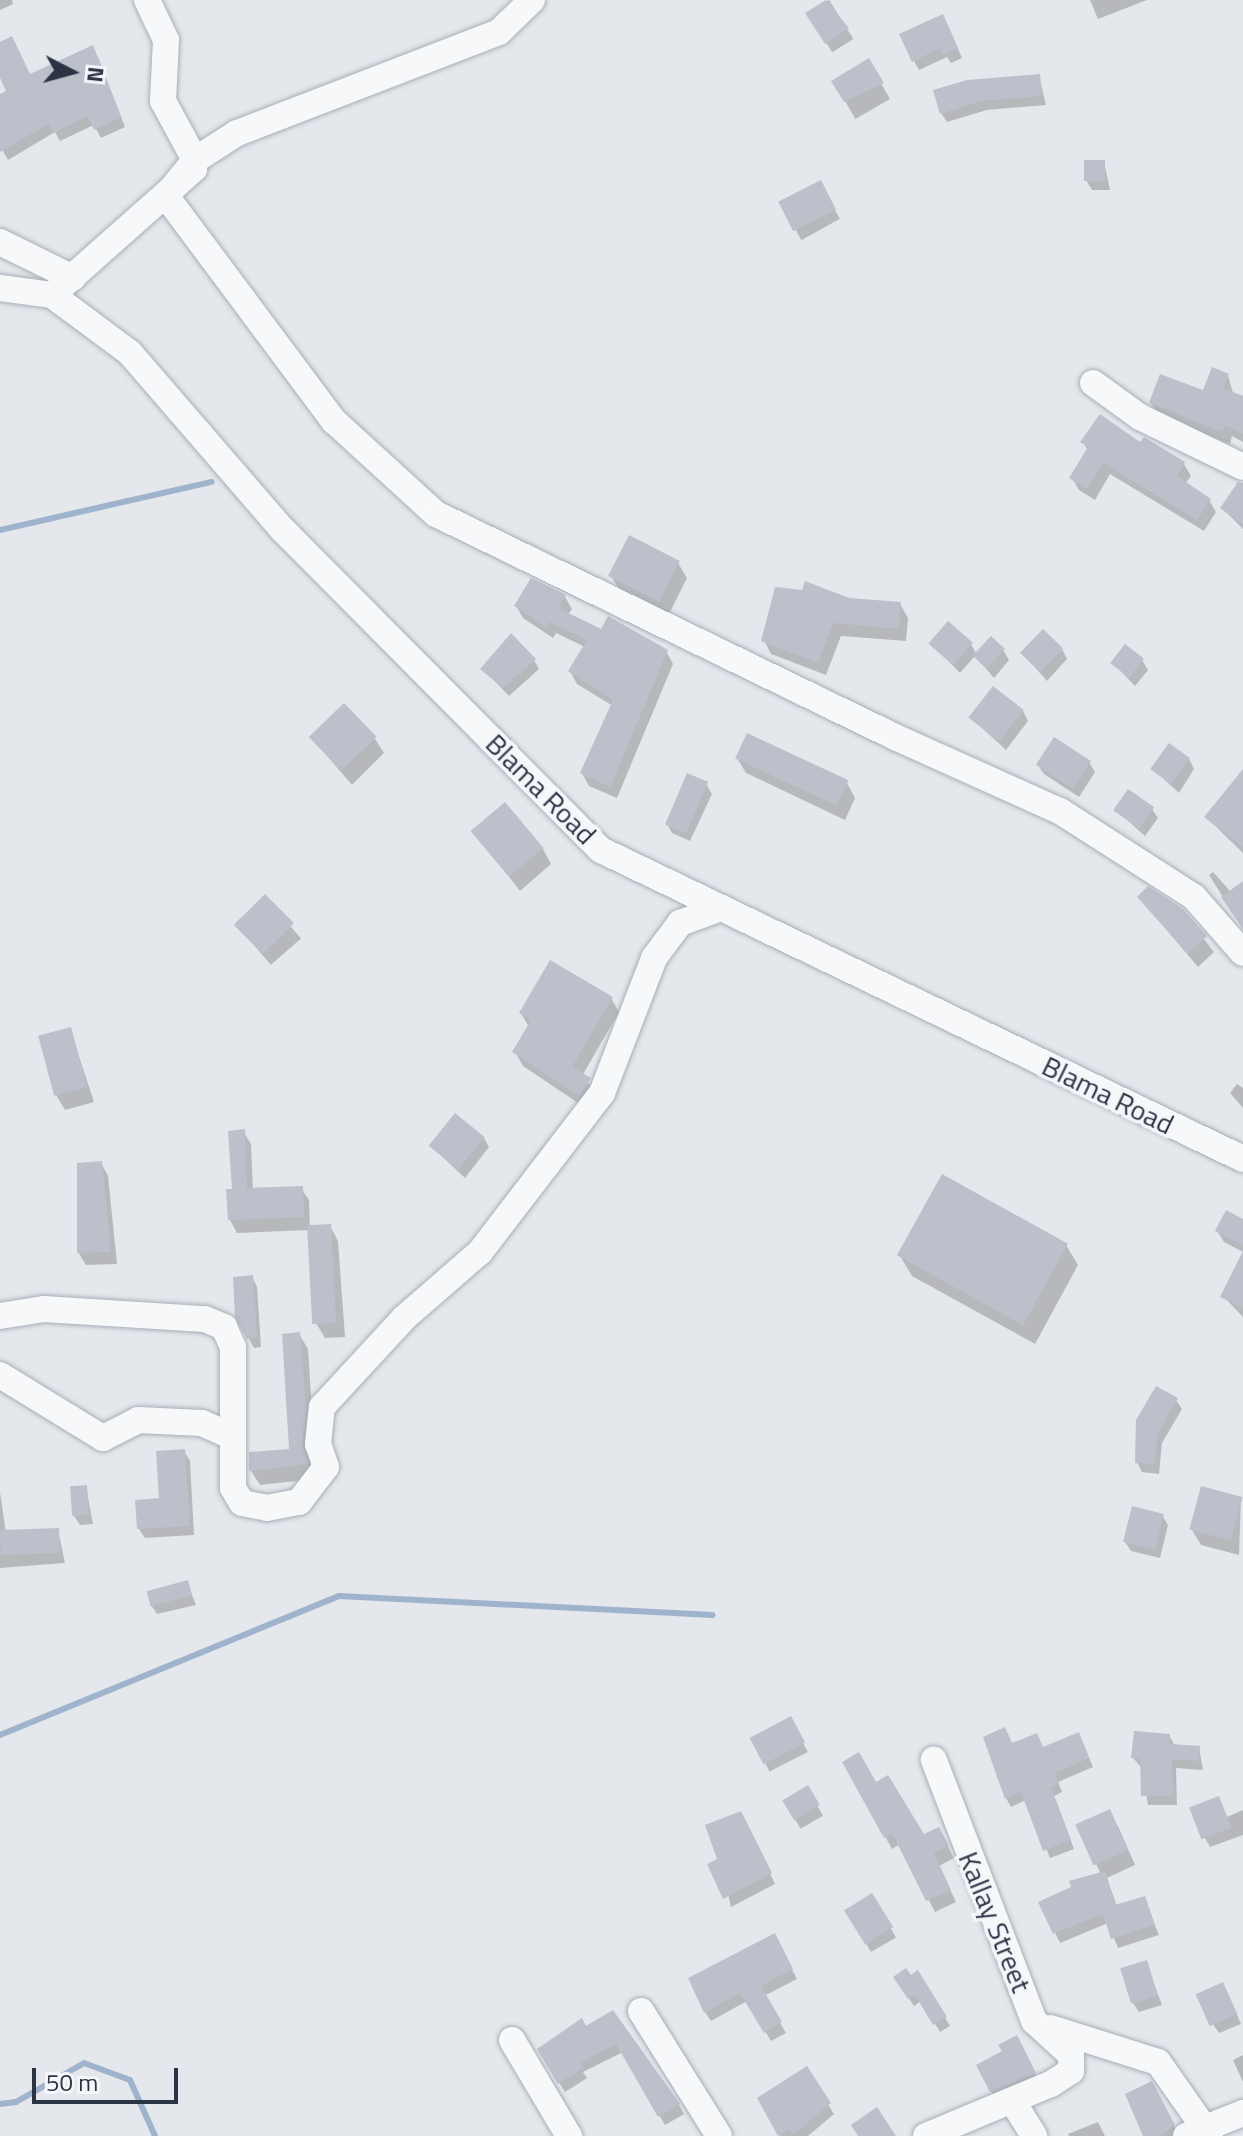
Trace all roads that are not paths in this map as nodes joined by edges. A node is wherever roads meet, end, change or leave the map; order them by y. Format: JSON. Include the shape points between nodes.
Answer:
{"nodes":[{"id":1,"x":147,"y":0,"type":"edge"},
{"id":2,"x":532,"y":0,"type":"edge"},
{"id":3,"x":195,"y":160,"type":"junction"},
{"id":4,"x":166,"y":196,"type":"junction"},
{"id":5,"x":0,"y":242,"type":"edge"},
{"id":6,"x":73,"y":278,"type":"junction"},
{"id":7,"x":0,"y":288,"type":"edge"},
{"id":8,"x":52,"y":295,"type":"junction"},
{"id":9,"x":1093,"y":383,"type":"dead end"},
{"id":10,"x":1243,"y":467,"type":"edge"},
{"id":11,"x":721,"y":908,"type":"junction"},
{"id":12,"x":1243,"y":953,"type":"edge"},
{"id":13,"x":1243,"y":1159,"type":"edge"},
{"id":14,"x":0,"y":1316,"type":"edge"},
{"id":15,"x":0,"y":1375,"type":"edge"},
{"id":16,"x":231,"y":1436,"type":"junction"},
{"id":17,"x":934,"y":1760,"type":"dead end"},
{"id":18,"x":641,"y":2011,"type":"dead end"},
{"id":19,"x":1034,"y":2021,"type":"junction"},
{"id":20,"x":512,"y":2040,"type":"dead end"},
{"id":21,"x":1013,"y":2102,"type":"junction"},
{"id":22,"x":1243,"y":2113,"type":"edge"},
{"id":23,"x":1201,"y":2133,"type":"edge"},
{"id":24,"x":569,"y":2136,"type":"edge"},
{"id":25,"x":719,"y":2136,"type":"edge"},
{"id":26,"x":926,"y":2136,"type":"edge"},
{"id":27,"x":1034,"y":2136,"type":"edge"}],
"edges":[{"from":1,"to":3,"type":"street","via":[[166,40],[163,101]]},
{"from":2,"to":3,"type":"street","via":[[499,32],[237,133]]},
{"from":3,"to":4,"type":"street","via":[[194,169]]},
{"from":4,"to":6,"type":"street"},
{"from":4,"to":12,"type":"street","via":[[334,421],[436,514],[895,737],[1060,811],[1194,897]]},
{"from":5,"to":6,"type":"street"},
{"from":6,"to":8,"type":"street"},
{"from":7,"to":8,"type":"street"},
{"from":8,"to":11,"type":"street","name":"Blama Road","via":[[148,371],[294,541],[601,850]]},
{"from":9,"to":10,"type":"street","via":[[1140,417]]},
{"from":11,"to":13,"type":"street","name":"Blama Road"},
{"from":11,"to":16,"type":"street","via":[[680,923],[654,958],[602,1093],[480,1252],[404,1318],[322,1407],[318,1444],[326,1467],[308,1493],[299,1502],[267,1508],[242,1503],[233,1488]]},
{"from":14,"to":16,"type":"street","via":[[44,1309],[205,1319],[224,1327],[233,1347]]},
{"from":15,"to":16,"type":"street","via":[[103,1438],[138,1420],[202,1423]]},
{"from":17,"to":19,"type":"street","name":"Kallay Street"},
{"from":18,"to":25,"type":"street"},
{"from":19,"to":21,"type":"street","name":"Kallay Street","via":[[1071,2055],[1071,2071]]},
{"from":19,"to":23,"type":"street","via":[[1087,2043],[1158,2062]]},
{"from":20,"to":24,"type":"street"},
{"from":21,"to":26,"type":"street"},
{"from":21,"to":27,"type":"street"},
{"from":22,"to":23,"type":"street"}]}
